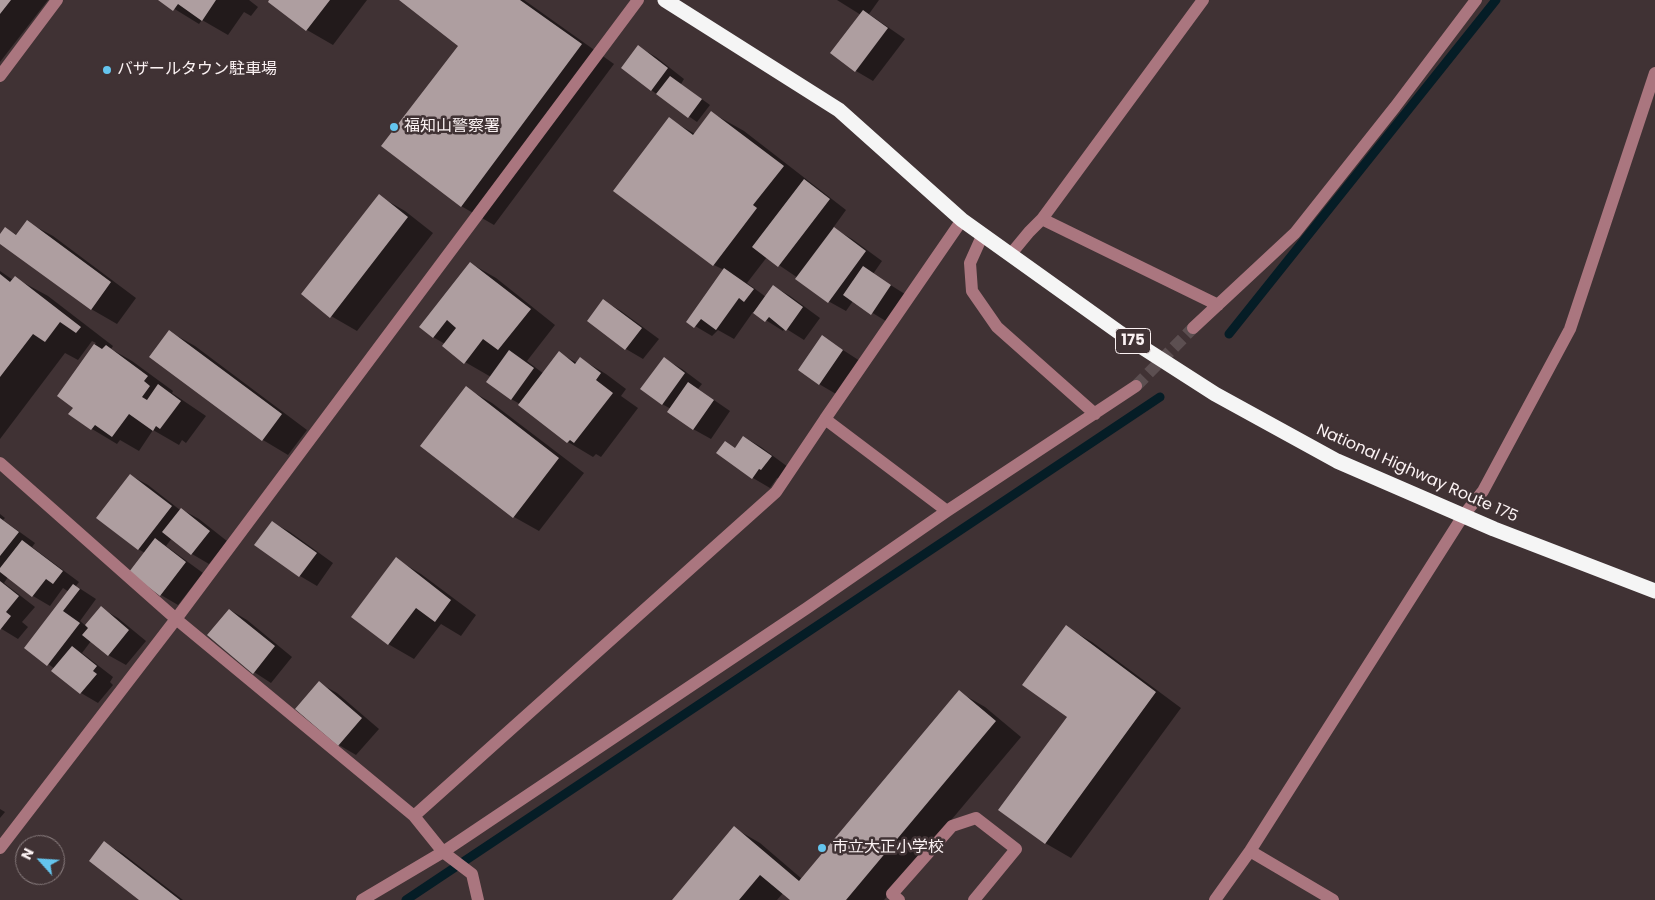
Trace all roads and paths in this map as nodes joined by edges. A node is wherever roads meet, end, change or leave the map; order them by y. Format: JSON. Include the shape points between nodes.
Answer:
{"nodes":[{"id":1,"x":57,"y":0,"type":"edge"},
{"id":2,"x":638,"y":0,"type":"edge"},
{"id":3,"x":665,"y":0,"type":"edge"},
{"id":4,"x":1203,"y":0,"type":"edge"},
{"id":5,"x":1476,"y":0,"type":"edge"},
{"id":6,"x":1655,"y":73,"type":"edge"},
{"id":7,"x":0,"y":76,"type":"edge"},
{"id":8,"x":1042,"y":219,"type":"junction"},
{"id":9,"x":962,"y":220,"type":"junction"},
{"id":10,"x":983,"y":234,"type":"junction"},
{"id":11,"x":1010,"y":255,"type":"junction"},
{"id":12,"x":1218,"y":305,"type":"junction"},
{"id":13,"x":1193,"y":328,"type":"tunnel mouth"},
{"id":14,"x":1136,"y":386,"type":"tunnel mouth"},
{"id":15,"x":1095,"y":414,"type":"junction"},
{"id":16,"x":826,"y":419,"type":"junction"},
{"id":17,"x":0,"y":463,"type":"edge"},
{"id":18,"x":947,"y":511,"type":"junction"},
{"id":19,"x":1463,"y":516,"type":"junction"},
{"id":20,"x":1655,"y":591,"type":"edge"},
{"id":21,"x":176,"y":619,"type":"junction"},
{"id":22,"x":414,"y":816,"type":"junction"},
{"id":23,"x":0,"y":848,"type":"edge"},
{"id":24,"x":1250,"y":850,"type":"junction"},
{"id":25,"x":442,"y":852,"type":"junction"},
{"id":26,"x":362,"y":900,"type":"edge"},
{"id":27,"x":478,"y":900,"type":"edge"},
{"id":28,"x":899,"y":900,"type":"edge"},
{"id":29,"x":974,"y":900,"type":"edge"},
{"id":30,"x":1215,"y":900,"type":"edge"},
{"id":31,"x":1333,"y":900,"type":"edge"}],
"edges":[{"from":1,"to":7,"type":"street"},
{"from":2,"to":21,"type":"street"},
{"from":3,"to":9,"type":"highway","name":"National Highway Route 175","number":"175","via":[[839,110]]},
{"from":4,"to":8,"type":"street"},
{"from":5,"to":12,"type":"street","via":[[1295,232]]},
{"from":6,"to":19,"type":"street","via":[[1570,329],[1482,491]]},
{"from":8,"to":11,"type":"street"},
{"from":8,"to":12,"type":"street"},
{"from":9,"to":10,"type":"highway","name":"National Highway Route 175","number":"175"},
{"from":9,"to":16,"type":"street"},
{"from":10,"to":11,"type":"highway","name":"National Highway Route 175","number":"175"},
{"from":10,"to":15,"type":"street","via":[[970,263],[972,291],[998,327]]},
{"from":11,"to":19,"type":"highway","name":"National Highway Route 175","number":"175","via":[[1120,333],[1215,394],[1337,461]]},
{"from":12,"to":13,"type":"street"},
{"from":14,"to":15,"type":"street"},
{"from":15,"to":18,"type":"street"},
{"from":16,"to":18,"type":"street"},
{"from":16,"to":22,"type":"street","via":[[776,492]]},
{"from":17,"to":21,"type":"street"},
{"from":18,"to":25,"type":"street"},
{"from":19,"to":20,"type":"highway","name":"National Highway Route 175","number":"175"},
{"from":19,"to":24,"type":"street"},
{"from":21,"to":22,"type":"street"},
{"from":21,"to":23,"type":"street"},
{"from":22,"to":25,"type":"street"},
{"from":24,"to":30,"type":"street"},
{"from":24,"to":31,"type":"street"},
{"from":25,"to":26,"type":"street"},
{"from":25,"to":27,"type":"street","via":[[472,874]]},
{"from":28,"to":29,"type":"street","via":[[892,894],[952,826],[976,818],[1016,849]]}]}
